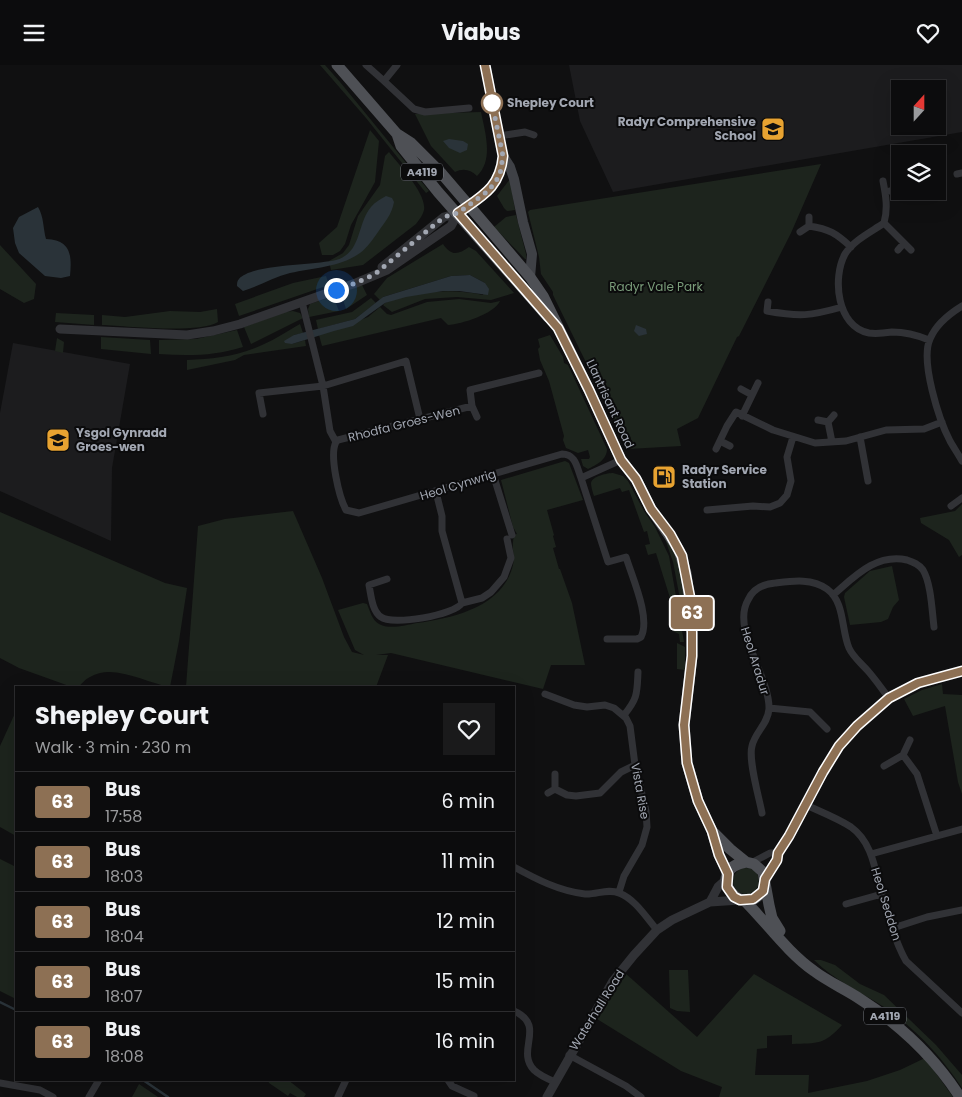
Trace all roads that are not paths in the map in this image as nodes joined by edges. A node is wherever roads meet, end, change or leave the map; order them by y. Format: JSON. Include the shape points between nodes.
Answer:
{"nodes":[{"id":1,"x":337,"y":65,"type":"edge"},
{"id":2,"x":366,"y":65,"type":"edge"},
{"id":3,"x":397,"y":65,"type":"edge"},
{"id":4,"x":485,"y":65,"type":"edge"},
{"id":5,"x":384,"y":81,"type":"junction"},
{"id":6,"x":469,"y":108,"type":"dead end"},
{"id":7,"x":397,"y":134,"type":"junction"},
{"id":8,"x":534,"y":135,"type":"dead end"},
{"id":9,"x":499,"y":136,"type":"junction"},
{"id":10,"x":503,"y":156,"type":"junction"},
{"id":11,"x":883,"y":181,"type":"dead end"},
{"id":12,"x":469,"y":205,"type":"junction"},
{"id":13,"x":458,"y":213,"type":"junction"},
{"id":14,"x":809,"y":217,"type":"dead end"},
{"id":15,"x":884,"y":223,"type":"junction"},
{"id":16,"x":809,"y":226,"type":"junction"},
{"id":17,"x":800,"y":232,"type":"dead end"},
{"id":18,"x":904,"y":243,"type":"junction"},
{"id":19,"x":851,"y":247,"type":"junction"},
{"id":20,"x":898,"y":250,"type":"dead end"},
{"id":21,"x":911,"y":250,"type":"dead end"},
{"id":22,"x":530,"y":277,"type":"junction"},
{"id":23,"x":302,"y":302,"type":"junction"},
{"id":24,"x":768,"y":302,"type":"dead end"},
{"id":25,"x":962,"y":306,"type":"edge"},
{"id":26,"x":842,"y":307,"type":"junction"},
{"id":27,"x":558,"y":328,"type":"junction"},
{"id":28,"x":60,"y":329,"type":"dead end"},
{"id":29,"x":869,"y":333,"type":"junction"},
{"id":30,"x":929,"y":340,"type":"junction"},
{"id":31,"x":867,"y":343,"type":"dead end"},
{"id":32,"x":539,"y":373,"type":"dead end"},
{"id":33,"x":758,"y":383,"type":"dead end"},
{"id":34,"x":323,"y":386,"type":"junction"},
{"id":35,"x":741,"y":389,"type":"dead end"},
{"id":36,"x":752,"y":395,"type":"junction"},
{"id":37,"x":472,"y":406,"type":"junction"},
{"id":38,"x":262,"y":414,"type":"dead end"},
{"id":39,"x":834,"y":415,"type":"dead end"},
{"id":40,"x":742,"y":416,"type":"junction"},
{"id":41,"x":477,"y":417,"type":"dead end"},
{"id":42,"x":420,"y":419,"type":"junction"},
{"id":43,"x":818,"y":420,"type":"dead end"},
{"id":44,"x":942,"y":421,"type":"junction"},
{"id":45,"x":828,"y":422,"type":"junction"},
{"id":46,"x":794,"y":437,"type":"junction"},
{"id":47,"x":860,"y":437,"type":"junction"},
{"id":48,"x":720,"y":441,"type":"junction"},
{"id":49,"x":336,"y":442,"type":"junction"},
{"id":50,"x":832,"y":442,"type":"junction"},
{"id":51,"x":730,"y":446,"type":"dead end"},
{"id":52,"x":716,"y":449,"type":"dead end"},
{"id":53,"x":621,"y":460,"type":"junction"},
{"id":54,"x":962,"y":461,"type":"edge"},
{"id":55,"x":493,"y":474,"type":"junction"},
{"id":56,"x":582,"y":478,"type":"junction"},
{"id":57,"x":868,"y":481,"type":"dead end"},
{"id":58,"x":436,"y":492,"type":"junction"},
{"id":59,"x":728,"y":498,"type":"dead end"},
{"id":60,"x":962,"y":499,"type":"edge"},
{"id":61,"x":951,"y":506,"type":"dead end"},
{"id":62,"x":730,"y":508,"type":"junction"},
{"id":63,"x":708,"y":510,"type":"dead end"},
{"id":64,"x":387,"y":579,"type":"dead end"},
{"id":65,"x":833,"y":595,"type":"junction"},
{"id":66,"x":461,"y":605,"type":"junction"},
{"id":67,"x":934,"y":627,"type":"dead end"},
{"id":68,"x":607,"y":639,"type":"dead end"},
{"id":69,"x":962,"y":671,"type":"edge"},
{"id":70,"x":638,"y":672,"type":"dead end"},
{"id":71,"x":545,"y":694,"type":"dead end"},
{"id":72,"x":889,"y":698,"type":"junction"},
{"id":73,"x":587,"y":707,"type":"junction"},
{"id":74,"x":769,"y":708,"type":"junction"},
{"id":75,"x":591,"y":715,"type":"dead end"},
{"id":76,"x":624,"y":715,"type":"junction"},
{"id":77,"x":827,"y":729,"type":"dead end"},
{"id":78,"x":910,"y":740,"type":"dead end"},
{"id":79,"x":903,"y":755,"type":"junction"},
{"id":80,"x":635,"y":765,"type":"junction"},
{"id":81,"x":884,"y":766,"type":"dead end"},
{"id":82,"x":555,"y":774,"type":"dead end"},
{"id":83,"x":806,"y":805,"type":"junction"},
{"id":84,"x":762,"y":813,"type":"dead end"},
{"id":85,"x":962,"y":829,"type":"edge"},
{"id":86,"x":712,"y":831,"type":"junction"},
{"id":87,"x":937,"y":836,"type":"junction"},
{"id":88,"x":778,"y":853,"type":"junction"},
{"id":89,"x":871,"y":855,"type":"junction"},
{"id":90,"x":749,"y":862,"type":"junction"},
{"id":91,"x":515,"y":868,"type":"edge"},
{"id":92,"x":727,"y":877,"type":"junction"},
{"id":93,"x":765,"y":882,"type":"junction"},
{"id":94,"x":619,"y":892,"type":"junction"},
{"id":95,"x":853,"y":892,"type":"dead end"},
{"id":96,"x":882,"y":894,"type":"junction"},
{"id":97,"x":742,"y":900,"type":"junction"},
{"id":98,"x":855,"y":901,"type":"junction"},
{"id":99,"x":710,"y":902,"type":"junction"},
{"id":100,"x":846,"y":904,"type":"dead end"},
{"id":101,"x":962,"y":910,"type":"edge"},
{"id":102,"x":893,"y":928,"type":"junction"},
{"id":103,"x":657,"y":930,"type":"junction"},
{"id":104,"x":794,"y":953,"type":"junction"},
{"id":105,"x":962,"y":1000,"type":"edge"},
{"id":106,"x":956,"y":1006,"type":"junction"},
{"id":107,"x":515,"y":1012,"type":"edge"},
{"id":108,"x":962,"y":1013,"type":"edge"},
{"id":109,"x":570,"y":1055,"type":"junction"},
{"id":110,"x":98,"y":1081,"type":"edge"},
{"id":111,"x":346,"y":1081,"type":"edge"},
{"id":112,"x":449,"y":1081,"type":"edge"},
{"id":113,"x":555,"y":1082,"type":"junction"},
{"id":114,"x":0,"y":1083,"type":"edge"},
{"id":115,"x":474,"y":1096,"type":"edge"},
{"id":116,"x":53,"y":1097,"type":"edge"},
{"id":117,"x":88,"y":1097,"type":"edge"},
{"id":118,"x":338,"y":1097,"type":"edge"},
{"id":119,"x":547,"y":1097,"type":"edge"},
{"id":120,"x":641,"y":1097,"type":"edge"},
{"id":121,"x":960,"y":1097,"type":"edge"}],
"edges":[{"from":1,"to":7,"type":"main road","name":"Llantrisant Road","number":"A4119"},
{"from":2,"to":5,"type":"street"},
{"from":3,"to":5,"type":"street"},
{"from":4,"to":9,"type":"main road"},
{"from":5,"to":6,"type":"street","via":[[414,109],[425,112]]},
{"from":7,"to":12,"type":"main road","name":"Llantrisant Road","number":"A4119","via":[[411,143]]},
{"from":7,"to":13,"type":"main road","name":"Llantrisant Road","number":"A4119","via":[[401,146]]},
{"from":8,"to":9,"type":"street","via":[[525,132]]},
{"from":9,"to":10,"type":"main road"},
{"from":10,"to":12,"type":"main road","via":[[496,181]]},
{"from":10,"to":22,"type":"main road","via":[[514,179],[532,254]]},
{"from":11,"to":15,"type":"street","via":[[889,191]]},
{"from":12,"to":13,"type":"main road"},
{"from":12,"to":22,"type":"main road","name":"Llantrisant Road","number":"A4119"},
{"from":13,"to":23,"type":"street","via":[[444,217],[375,274]]},
{"from":13,"to":27,"type":"main road","name":"Llantrisant Road","number":"A4119"},
{"from":14,"to":16,"type":"street"},
{"from":15,"to":18,"type":"street"},
{"from":15,"to":19,"type":"street"},
{"from":16,"to":17,"type":"street"},
{"from":16,"to":19,"type":"street","via":[[836,233]]},
{"from":18,"to":20,"type":"street"},
{"from":18,"to":21,"type":"street"},
{"from":19,"to":26,"type":"street","via":[[840,267]]},
{"from":22,"to":27,"type":"main road","name":"Llantrisant Road","number":"A4119"},
{"from":23,"to":28,"type":"street","via":[[240,324],[187,335]]},
{"from":23,"to":34,"type":"street"},
{"from":24,"to":26,"type":"street","via":[[767,311],[793,316],[816,315]]},
{"from":25,"to":30,"type":"street","via":[[947,316]]},
{"from":26,"to":29,"type":"street","via":[[854,325]]},
{"from":27,"to":53,"type":"main road","name":"Llantrisant Road","number":"A4119"},
{"from":29,"to":30,"type":"street","via":[[915,334]]},
{"from":29,"to":31,"type":"street"},
{"from":30,"to":44,"type":"street","via":[[928,373]]},
{"from":32,"to":37,"type":"street","name":"Rhodfa Groes-Wen","via":[[470,390]]},
{"from":33,"to":36,"type":"street"},
{"from":34,"to":38,"type":"street","via":[[260,393]]},
{"from":34,"to":42,"type":"street","via":[[406,361]]},
{"from":34,"to":49,"type":"street","via":[[330,431]]},
{"from":35,"to":36,"type":"street"},
{"from":36,"to":40,"type":"street"},
{"from":37,"to":41,"type":"street","name":"Rhodfa Groes-Wen"},
{"from":37,"to":42,"type":"street","name":"Rhodfa Groes-Wen"},
{"from":39,"to":45,"type":"street"},
{"from":40,"to":46,"type":"street"},
{"from":40,"to":48,"type":"street","via":[[736,412]]},
{"from":42,"to":49,"type":"street","name":"Rhodfa Groes-Wen"},
{"from":43,"to":45,"type":"street"},
{"from":44,"to":47,"type":"street","via":[[924,429],[886,430]]},
{"from":44,"to":54,"type":"street"},
{"from":45,"to":50,"type":"street"},
{"from":46,"to":50,"type":"street","via":[[815,443]]},
{"from":46,"to":62,"type":"street","via":[[787,457],[791,481],[787,495],[780,503],[770,507]]},
{"from":47,"to":50,"type":"street"},
{"from":47,"to":57,"type":"street"},
{"from":48,"to":51,"type":"street"},
{"from":48,"to":52,"type":"street"},
{"from":49,"to":58,"type":"street","name":"Heol Cynwrig","via":[[333,452],[339,495],[346,510],[359,513]]},
{"from":53,"to":56,"type":"street"},
{"from":53,"to":86,"type":"main road","name":"Llantrisant Road","number":"A4119","via":[[676,543],[685,564],[692,611],[692,656],[684,725],[687,763],[698,801]]},
{"from":55,"to":56,"type":"street","name":"Heol Cynwrig","via":[[567,454],[575,460]]},
{"from":55,"to":58,"type":"street","name":"Heol Cynwrig"},
{"from":55,"to":66,"type":"street","via":[[509,537],[510,558],[504,577],[491,592]]},
{"from":56,"to":68,"type":"street","via":[[608,562],[626,557],[643,615],[641,637]]},
{"from":58,"to":66,"type":"street","via":[[442,531]]},
{"from":59,"to":62,"type":"street"},
{"from":60,"to":61,"type":"street"},
{"from":62,"to":63,"type":"street"},
{"from":64,"to":66,"type":"street","via":[[369,585],[375,609],[390,621],[434,615]]},
{"from":65,"to":67,"type":"street","via":[[871,564],[899,559],[910,561],[923,571]]},
{"from":65,"to":72,"type":"street","via":[[840,608],[850,650]]},
{"from":65,"to":74,"type":"street","name":"Heol Aradur","via":[[817,584],[800,581],[770,583],[751,593],[745,604],[743,623]]},
{"from":69,"to":72,"type":"street","via":[[918,683]]},
{"from":70,"to":76,"type":"street","via":[[637,696]]},
{"from":71,"to":73,"type":"street"},
{"from":72,"to":83,"type":"street","via":[[839,746]]},
{"from":73,"to":75,"type":"street"},
{"from":73,"to":76,"type":"street","via":[[605,705]]},
{"from":74,"to":77,"type":"street","via":[[810,712]]},
{"from":74,"to":84,"type":"street","name":"Heol Aradur","via":[[763,727],[755,737],[750,760]]},
{"from":76,"to":80,"type":"street","name":"Vista Rise","via":[[630,726]]},
{"from":78,"to":79,"type":"street"},
{"from":79,"to":81,"type":"street"},
{"from":79,"to":87,"type":"street","via":[[917,774]]},
{"from":80,"to":82,"type":"street","via":[[621,772],[600,793],[576,796],[552,791]]},
{"from":80,"to":94,"type":"street","name":"Vista Rise","via":[[647,827],[642,845],[624,876]]},
{"from":83,"to":88,"type":"street"},
{"from":83,"to":89,"type":"street","name":"Heol Seddon","via":[[851,827],[863,839]]},
{"from":85,"to":87,"type":"street"},
{"from":86,"to":90,"type":"main road","name":"Llantrisant Road","number":"A4119"},
{"from":86,"to":92,"type":"main road","name":"Llantrisant Road","number":"A4119"},
{"from":87,"to":89,"type":"street"},
{"from":88,"to":90,"type":"street"},
{"from":88,"to":93,"type":"street"},
{"from":89,"to":96,"type":"street","name":"Heol Seddon"},
{"from":90,"to":92,"type":"main road","via":[[736,865]]},
{"from":90,"to":93,"type":"main road","name":"Llantrisant Road","number":"A4119","via":[[759,867]]},
{"from":91,"to":94,"type":"street","via":[[563,890],[587,894]]},
{"from":92,"to":97,"type":"main road","name":"Llantrisant Road","number":"A4119","via":[[730,893]]},
{"from":92,"to":99,"type":"street","name":"Waterhall Road"},
{"from":93,"to":97,"type":"main road","via":[[758,896]]},
{"from":93,"to":104,"type":"main road","name":"Llantrisant Road","number":"A4119","via":[[772,918]]},
{"from":94,"to":103,"type":"street","via":[[630,899]]},
{"from":95,"to":98,"type":"street"},
{"from":96,"to":98,"type":"street"},
{"from":96,"to":102,"type":"street","name":"Heol Seddon"},
{"from":97,"to":99,"type":"street","name":"Waterhall Road"},
{"from":97,"to":104,"type":"main road","name":"Llantrisant Road","number":"A4119"},
{"from":98,"to":100,"type":"street"},
{"from":99,"to":103,"type":"street","name":"Waterhall Road"},
{"from":101,"to":102,"type":"street"},
{"from":102,"to":106,"type":"street","name":"Heol Seddon","via":[[906,961]]},
{"from":103,"to":109,"type":"street","name":"Waterhall Road","via":[[613,981]]},
{"from":104,"to":121,"type":"main road","name":"Llantrisant Road","number":"A4119","via":[[814,971],[882,1014],[910,1036],[929,1055]]},
{"from":105,"to":106,"type":"street"},
{"from":106,"to":108,"type":"street","name":"Heol Seddon"},
{"from":107,"to":113,"type":"street","via":[[530,1025],[527,1050],[531,1065]]},
{"from":109,"to":113,"type":"street","name":"Waterhall Road"},
{"from":109,"to":120,"type":"street"},
{"from":110,"to":117,"type":"street"},
{"from":111,"to":118,"type":"street"},
{"from":112,"to":115,"type":"street","via":[[452,1086]]},
{"from":113,"to":119,"type":"street","name":"Waterhall Road"},
{"from":114,"to":116,"type":"street","via":[[40,1090]]}]}
